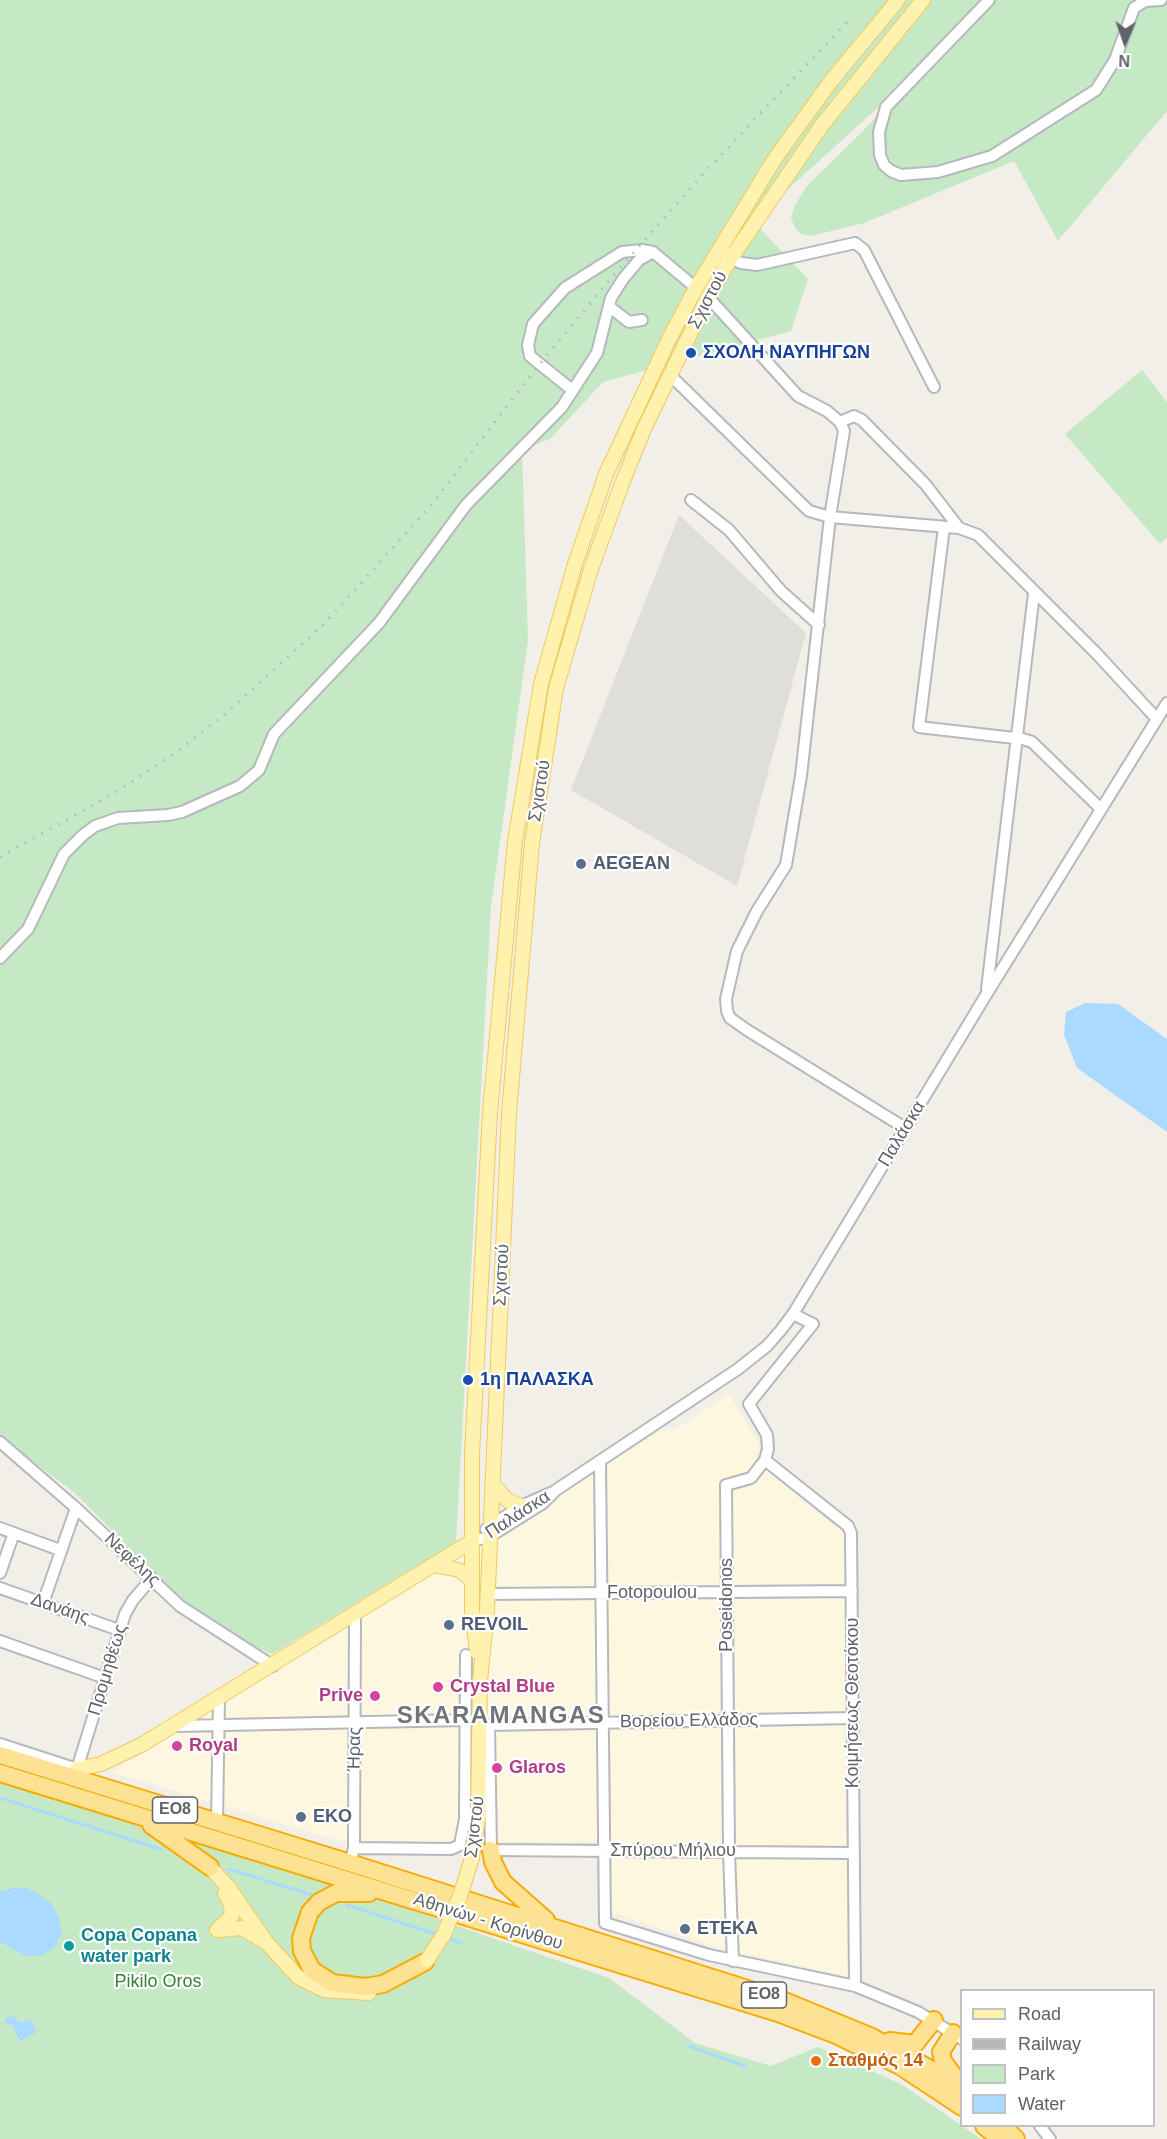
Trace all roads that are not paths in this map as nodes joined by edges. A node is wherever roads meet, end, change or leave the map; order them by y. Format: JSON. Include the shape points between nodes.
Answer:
{"nodes":[{"id":1,"x":898,"y":0,"type":"edge"},
{"id":2,"x":923,"y":0,"type":"edge"},
{"id":3,"x":989,"y":0,"type":"edge"},
{"id":4,"x":1161,"y":0,"type":"edge"},
{"id":5,"x":653,"y":252,"type":"junction"},
{"id":6,"x":717,"y":253,"type":"junction"},
{"id":7,"x":731,"y":258,"type":"junction"},
{"id":8,"x":696,"y":288,"type":"junction"},
{"id":9,"x":708,"y":297,"type":"junction"},
{"id":10,"x":611,"y":308,"type":"junction"},
{"id":11,"x":642,"y":320,"type":"dead end"},
{"id":12,"x":670,"y":375,"type":"junction"},
{"id":13,"x":934,"y":387,"type":"dead end"},
{"id":14,"x":571,"y":389,"type":"junction"},
{"id":15,"x":840,"y":422,"type":"junction"},
{"id":16,"x":691,"y":500,"type":"dead end"},
{"id":17,"x":831,"y":517,"type":"junction"},
{"id":18,"x":944,"y":527,"type":"junction"},
{"id":19,"x":959,"y":528,"type":"junction"},
{"id":20,"x":1034,"y":593,"type":"junction"},
{"id":21,"x":819,"y":625,"type":"junction"},
{"id":22,"x":1167,"y":703,"type":"edge"},
{"id":23,"x":1157,"y":719,"type":"junction"},
{"id":24,"x":1016,"y":739,"type":"junction"},
{"id":25,"x":1100,"y":808,"type":"junction"},
{"id":26,"x":0,"y":958,"type":"edge"},
{"id":27,"x":986,"y":994,"type":"junction"},
{"id":28,"x":905,"y":1128,"type":"junction"},
{"id":29,"x":793,"y":1314,"type":"junction"},
{"id":30,"x":0,"y":1442,"type":"edge"},
{"id":31,"x":765,"y":1460,"type":"junction"},
{"id":32,"x":600,"y":1462,"type":"junction"},
{"id":33,"x":492,"y":1483,"type":"junction"},
{"id":34,"x":556,"y":1490,"type":"junction"},
{"id":35,"x":521,"y":1506,"type":"junction"},
{"id":36,"x":76,"y":1508,"type":"junction"},
{"id":37,"x":0,"y":1528,"type":"edge"},
{"id":38,"x":489,"y":1532,"type":"junction"},
{"id":39,"x":14,"y":1533,"type":"junction"},
{"id":40,"x":472,"y":1541,"type":"junction"},
{"id":41,"x":60,"y":1550,"type":"junction"},
{"id":42,"x":434,"y":1565,"type":"junction"},
{"id":43,"x":0,"y":1573,"type":"edge"},
{"id":44,"x":152,"y":1578,"type":"junction"},
{"id":45,"x":472,"y":1580,"type":"junction"},
{"id":46,"x":0,"y":1588,"type":"edge"},
{"id":47,"x":852,"y":1591,"type":"junction"},
{"id":48,"x":727,"y":1592,"type":"junction"},
{"id":49,"x":601,"y":1593,"type":"junction"},
{"id":50,"x":487,"y":1594,"type":"junction"},
{"id":51,"x":44,"y":1604,"type":"junction"},
{"id":52,"x":487,"y":1610,"type":"junction"},
{"id":53,"x":472,"y":1611,"type":"junction"},
{"id":54,"x":355,"y":1614,"type":"junction"},
{"id":55,"x":119,"y":1630,"type":"junction"},
{"id":56,"x":0,"y":1641,"type":"edge"},
{"id":57,"x":466,"y":1655,"type":"joint"},
{"id":58,"x":273,"y":1666,"type":"junction"},
{"id":59,"x":105,"y":1678,"type":"junction"},
{"id":60,"x":480,"y":1681,"type":"junction"},
{"id":61,"x":219,"y":1699,"type":"junction"},
{"id":62,"x":853,"y":1718,"type":"junction"},
{"id":63,"x":466,"y":1720,"type":"junction"},
{"id":64,"x":728,"y":1720,"type":"junction"},
{"id":65,"x":356,"y":1722,"type":"junction"},
{"id":66,"x":218,"y":1723,"type":"junction"},
{"id":67,"x":602,"y":1723,"type":"junction"},
{"id":68,"x":489,"y":1725,"type":"junction"},
{"id":69,"x":173,"y":1726,"type":"junction"},
{"id":70,"x":0,"y":1744,"type":"edge"},
{"id":71,"x":0,"y":1755,"type":"edge"},
{"id":72,"x":77,"y":1769,"type":"junction"},
{"id":73,"x":0,"y":1773,"type":"edge"},
{"id":74,"x":138,"y":1816,"type":"junction"},
{"id":75,"x":217,"y":1822,"type":"junction"},
{"id":76,"x":491,"y":1850,"type":"junction"},
{"id":77,"x":603,"y":1851,"type":"junction"},
{"id":78,"x":729,"y":1852,"type":"junction"},
{"id":79,"x":854,"y":1853,"type":"junction"},
{"id":80,"x":352,"y":1856,"type":"junction"},
{"id":81,"x":210,"y":1867,"type":"junction"},
{"id":82,"x":423,"y":1902,"type":"junction"},
{"id":83,"x":555,"y":1927,"type":"junction"},
{"id":84,"x":266,"y":1942,"type":"junction"},
{"id":85,"x":426,"y":1961,"type":"junction"},
{"id":86,"x":733,"y":1961,"type":"junction"},
{"id":87,"x":855,"y":1986,"type":"junction"},
{"id":88,"x":934,"y":2020,"type":"junction"},
{"id":89,"x":957,"y":2036,"type":"edge"},
{"id":90,"x":872,"y":2037,"type":"junction"},
{"id":91,"x":960,"y":2085,"type":"edge"},
{"id":92,"x":960,"y":2087,"type":"edge"},
{"id":93,"x":960,"y":2106,"type":"edge"},
{"id":94,"x":985,"y":2127,"type":"edge"},
{"id":95,"x":1003,"y":2127,"type":"edge"},
{"id":96,"x":1041,"y":2127,"type":"edge"},
{"id":97,"x":1000,"y":2139,"type":"edge"},
{"id":98,"x":1016,"y":2139,"type":"edge"},
{"id":99,"x":1050,"y":2139,"type":"edge"}],
"edges":[{"from":1,"to":6,"type":"main road","name":"Σχιστού","via":[[807,113]]},
{"from":2,"to":7,"type":"main road","name":"Σχιστού","via":[[827,117]]},
{"from":3,"to":4,"type":"street","via":[[886,107],[879,132],[880,154],[891,171],[901,175],[938,172],[992,156],[1096,90],[1115,60],[1134,8],[1145,1]]},
{"from":5,"to":8,"type":"street"},
{"from":5,"to":10,"type":"street","via":[[631,267],[611,298]]},
{"from":5,"to":14,"type":"street","via":[[622,252],[565,288],[533,324],[528,345],[530,356]]},
{"from":6,"to":7,"type":"street"},
{"from":6,"to":8,"type":"main road","name":"Σχιστού"},
{"from":7,"to":9,"type":"main road","name":"Σχιστού"},
{"from":7,"to":13,"type":"street","via":[[757,265],[849,243],[860,246]]},
{"from":8,"to":40,"type":"main road","name":"Σχιστού","via":[[628,423],[603,483],[563,604],[532,731],[509,889],[490,1112],[472,1454]]},
{"from":9,"to":12,"type":"main road","name":"Σχιστού"},
{"from":9,"to":15,"type":"street","via":[[798,396]]},
{"from":10,"to":11,"type":"street","via":[[630,322]]},
{"from":10,"to":14,"type":"street","via":[[597,354]]},
{"from":12,"to":17,"type":"street","via":[[809,511]]},
{"from":12,"to":33,"type":"main road","name":"Σχιστού","via":[[623,481],[591,569],[556,688],[532,843],[519,978]]},
{"from":14,"to":26,"type":"street","via":[[562,407],[465,505],[372,631],[274,734],[259,770],[240,786],[182,812],[118,818],[95,826],[64,854],[28,929]]},
{"from":15,"to":17,"type":"street","via":[[844,431]]},
{"from":15,"to":19,"type":"street","via":[[854,416],[862,420],[926,485]]},
{"from":16,"to":21,"type":"street","via":[[729,530],[781,591]]},
{"from":17,"to":18,"type":"street"},
{"from":17,"to":21,"type":"street"},
{"from":18,"to":19,"type":"street"},
{"from":18,"to":24,"type":"street","via":[[919,727]]},
{"from":19,"to":20,"type":"street","via":[[978,535]]},
{"from":20,"to":23,"type":"street"},
{"from":20,"to":24,"type":"street"},
{"from":21,"to":28,"type":"street","via":[[786,865],[737,951],[727,1011],[730,1018],[747,1030]]},
{"from":22,"to":23,"type":"street","name":"Παλάσκα"},
{"from":23,"to":25,"type":"street","name":"Παλάσκα"},
{"from":24,"to":25,"type":"street","via":[[1032,742]]},
{"from":24,"to":27,"type":"street"},
{"from":25,"to":27,"type":"street","name":"Παλάσκα"},
{"from":27,"to":28,"type":"street","name":"Παλάσκα"},
{"from":28,"to":29,"type":"street","name":"Παλάσκα"},
{"from":29,"to":31,"type":"street","via":[[813,1324],[749,1404],[767,1434]]},
{"from":29,"to":32,"type":"street","name":"Παλάσκα","via":[[752,1358]]},
{"from":30,"to":36,"type":"street","name":"Νεφέλης"},
{"from":31,"to":47,"type":"street","name":"Κοιμήσεως Θεοτόκου","via":[[849,1528]]},
{"from":31,"to":48,"type":"street","name":"Poseidonos","via":[[751,1478],[726,1485]]},
{"from":32,"to":34,"type":"street","name":"Παλάσκα"},
{"from":32,"to":49,"type":"street"},
{"from":33,"to":35,"type":"main road","via":[[507,1500]]},
{"from":33,"to":38,"type":"main road","name":"Σχιστού"},
{"from":34,"to":35,"type":"street","name":"Παλάσκα"},
{"from":34,"to":38,"type":"street","name":"Παλάσκα","via":[[543,1503]]},
{"from":35,"to":38,"type":"street","name":"Παλάσκα"},
{"from":36,"to":41,"type":"street"},
{"from":36,"to":44,"type":"street","name":"Νεφέλης"},
{"from":37,"to":39,"type":"street"},
{"from":38,"to":40,"type":"street","name":"Παλάσκα"},
{"from":38,"to":50,"type":"main road","name":"Σχιστού"},
{"from":39,"to":41,"type":"street"},
{"from":39,"to":43,"type":"street"},
{"from":40,"to":42,"type":"main road"},
{"from":40,"to":45,"type":"main road","name":"Σχιστού"},
{"from":41,"to":51,"type":"street"},
{"from":42,"to":45,"type":"main road","via":[[459,1570]]},
{"from":42,"to":54,"type":"main road"},
{"from":44,"to":55,"type":"street","name":"Προμηθέως","via":[[133,1600]]},
{"from":44,"to":58,"type":"street","name":"Νεφέλης","via":[[197,1619]]},
{"from":45,"to":53,"type":"main road","name":"Σχιστού"},
{"from":46,"to":51,"type":"street","name":"Δανάης"},
{"from":47,"to":48,"type":"street","name":"Fotopoulou"},
{"from":47,"to":62,"type":"street","name":"Κοιμήσεως Θεοτόκου"},
{"from":48,"to":49,"type":"street","name":"Fotopoulou"},
{"from":48,"to":64,"type":"street","name":"Poseidonos"},
{"from":49,"to":50,"type":"street","name":"Fotopoulou"},
{"from":49,"to":67,"type":"street"},
{"from":50,"to":52,"type":"main road","name":"Σχιστού"},
{"from":51,"to":55,"type":"street","name":"Δανάης"},
{"from":52,"to":60,"type":"main road","name":"Σχιστού"},
{"from":52,"to":68,"type":"main road"},
{"from":53,"to":57,"type":"main road"},
{"from":53,"to":60,"type":"main road","name":"Σχιστού"},
{"from":54,"to":58,"type":"main road"},
{"from":54,"to":65,"type":"street","name":"Ήρας"},
{"from":55,"to":59,"type":"street","name":"Προμηθέως"},
{"from":56,"to":59,"type":"street"},
{"from":57,"to":63,"type":"street","name":"Σχιστού"},
{"from":58,"to":61,"type":"main road"},
{"from":59,"to":72,"type":"street","name":"Προμηθέως"},
{"from":60,"to":85,"type":"main road","name":"Σχιστού","bridge":true,"via":[[478,1818],[472,1858],[444,1934]]},
{"from":61,"to":66,"type":"street"},
{"from":61,"to":69,"type":"main road"},
{"from":62,"to":64,"type":"street","name":"Βορείου Ελλάδος"},
{"from":62,"to":79,"type":"street","name":"Κοιμήσεως Θεοτόκου"},
{"from":63,"to":65,"type":"street"},
{"from":63,"to":80,"type":"street","name":"Σχιστού","via":[[465,1819],[460,1845],[451,1849]]},
{"from":64,"to":67,"type":"street","name":"Βορείου Ελλάδος"},
{"from":64,"to":78,"type":"street","name":"Poseidonos"},
{"from":65,"to":66,"type":"street"},
{"from":65,"to":80,"type":"street","name":"Ήρας"},
{"from":66,"to":69,"type":"street"},
{"from":66,"to":75,"type":"street"},
{"from":67,"to":68,"type":"street","name":"Βορείου Ελλάδος"},
{"from":67,"to":77,"type":"street"},
{"from":68,"to":76,"type":"street","name":"Σχιστού"},
{"from":69,"to":72,"type":"main road","via":[[118,1758]]},
{"from":70,"to":72,"type":"street"},
{"from":71,"to":72,"type":"highway"},
{"from":71,"to":75,"type":"highway","name":"Αθηνών - Κορίνθου","number":"ΕΟ8"},
{"from":73,"to":74,"type":"highway","name":"Αθηνών - Κορίνθου","number":"ΕΟ8"},
{"from":74,"to":81,"type":"highway"},
{"from":74,"to":82,"type":"highway","name":"Αθηνών - Κορίνθου","number":"ΕΟ8"},
{"from":75,"to":80,"type":"highway","name":"Αθηνών - Κορίνθου","number":"ΕΟ8"},
{"from":76,"to":77,"type":"street","name":"Σπύρου Μήλιου"},
{"from":76,"to":83,"type":"highway","via":[[504,1882]]},
{"from":77,"to":78,"type":"street","name":"Σπύρου Μήλιου"},
{"from":77,"to":86,"type":"street","via":[[605,1923]]},
{"from":78,"to":79,"type":"street","name":"Σπύρου Μήλιου"},
{"from":78,"to":86,"type":"street","name":"Poseidonos"},
{"from":79,"to":87,"type":"street","name":"Κοιμήσεως Θεοτόκου"},
{"from":80,"to":83,"type":"highway","name":"Αθηνών - Κορίνθου","number":"ΕΟ8"},
{"from":81,"to":84,"type":"main road","via":[[229,1887]]},
{"from":81,"to":84,"type":"main road","via":[[232,1910],[230,1919],[217,1930],[242,1928]]},
{"from":82,"to":85,"type":"highway","via":[[359,1892],[336,1893],[313,1908],[303,1924],[301,1938],[308,1965],[321,1978],[338,1985],[383,1984]]},
{"from":82,"to":93,"type":"highway","name":"Αθηνών - Κορίνθου","number":"ΕΟ8","via":[[810,2024],[900,2066]]},
{"from":83,"to":90,"type":"highway","name":"Αθηνών - Κορίνθου","number":"ΕΟ8","via":[[782,2000]]},
{"from":84,"to":85,"type":"main road","name":"Σχιστού","via":[[298,1977],[334,1992],[385,1990],[408,1978]]},
{"from":86,"to":87,"type":"street"},
{"from":87,"to":88,"type":"street"},
{"from":88,"to":89,"type":"street"},
{"from":88,"to":90,"type":"highway","via":[[915,2044]]},
{"from":89,"to":91,"type":"highway","via":[[942,2047],[941,2058]]},
{"from":90,"to":92,"type":"highway","name":"Αθηνών - Κορίνθου","number":"ΕΟ8"},
{"from":94,"to":97,"type":"highway"},
{"from":95,"to":98,"type":"highway"},
{"from":96,"to":99,"type":"street"}]}
